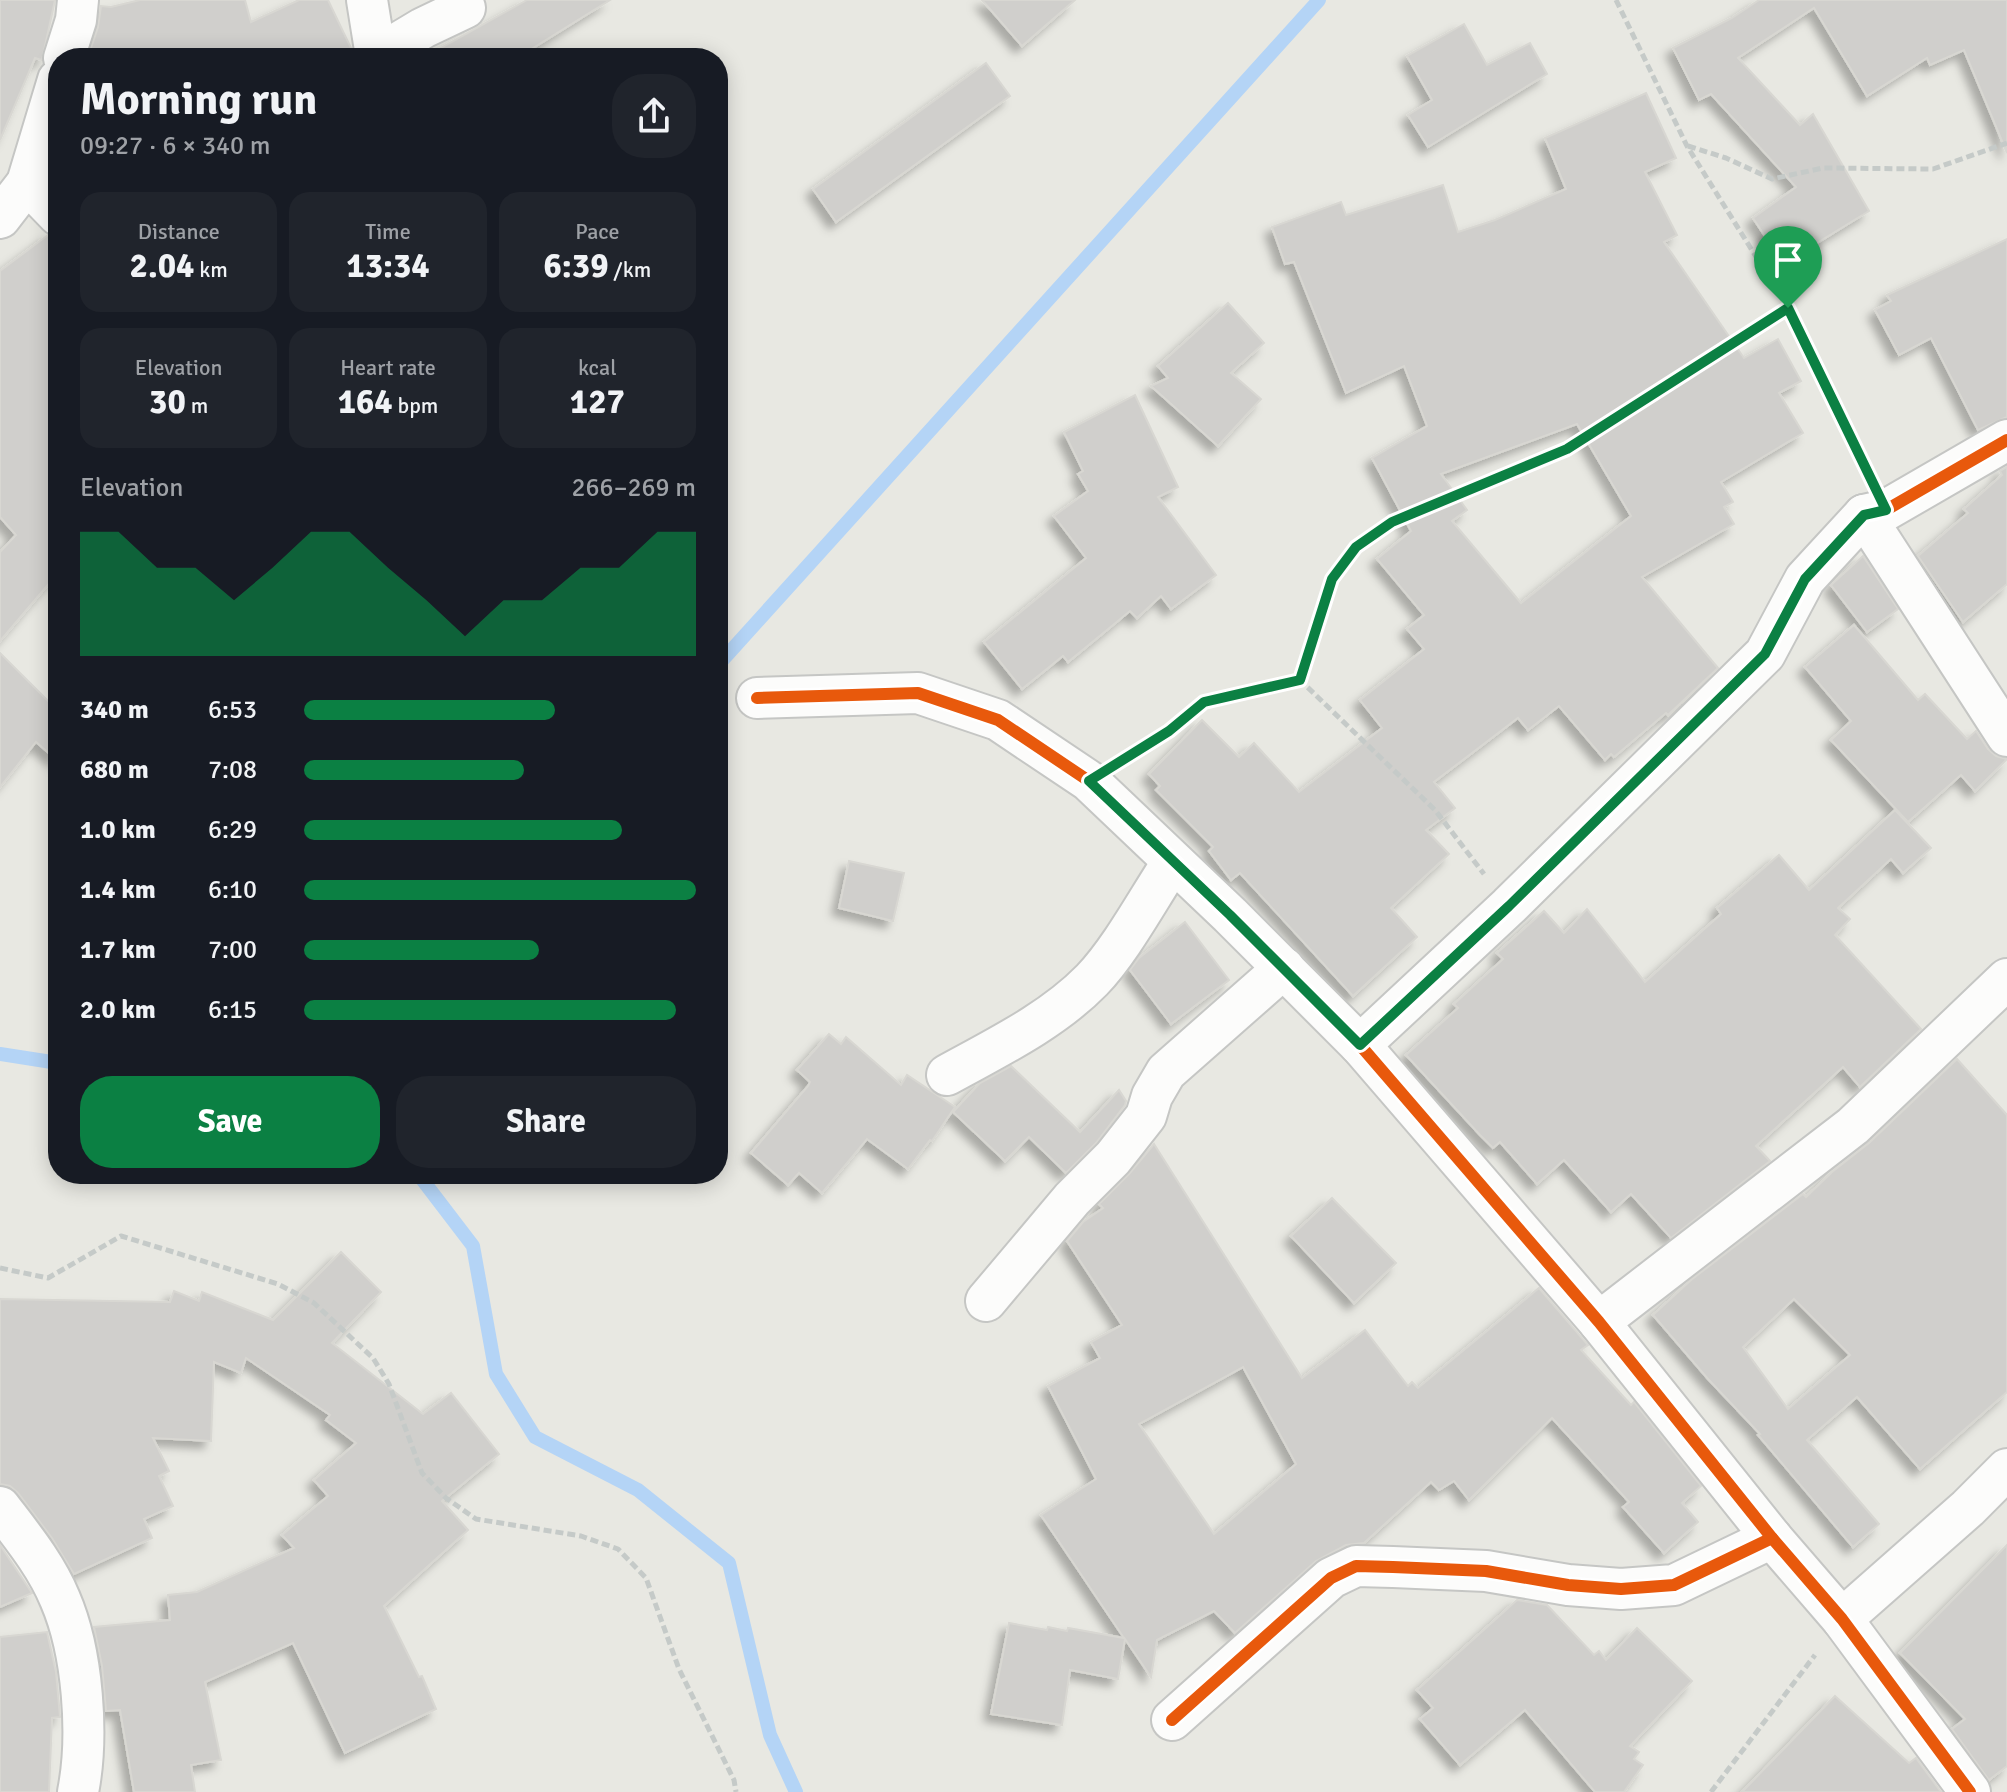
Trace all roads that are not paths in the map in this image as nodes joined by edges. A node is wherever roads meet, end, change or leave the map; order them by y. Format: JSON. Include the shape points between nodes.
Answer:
{"nodes":[{"id":1,"x":78,"y":0,"type":"edge"},
{"id":2,"x":367,"y":0,"type":"edge"},
{"id":3,"x":465,"y":8,"type":"dead end"},
{"id":4,"x":66,"y":48,"type":"edge"},
{"id":5,"x":374,"y":48,"type":"edge"},
{"id":6,"x":392,"y":48,"type":"edge"},
{"id":7,"x":48,"y":113,"type":"edge"},
{"id":8,"x":27,"y":183,"type":"junction"},
{"id":9,"x":48,"y":205,"type":"edge"},
{"id":10,"x":0,"y":218,"type":"edge"},
{"id":11,"x":2007,"y":440,"type":"edge"},
{"id":12,"x":1875,"y":513,"type":"junction"},
{"id":13,"x":757,"y":698,"type":"dead end"},
{"id":14,"x":2007,"y":736,"type":"edge"},
{"id":15,"x":1172,"y":863,"type":"junction"},
{"id":16,"x":1284,"y":968,"type":"junction"},
{"id":17,"x":2007,"y":979,"type":"edge"},
{"id":18,"x":1360,"y":1045,"type":"junction"},
{"id":19,"x":947,"y":1075,"type":"dead end"},
{"id":20,"x":986,"y":1301,"type":"dead end"},
{"id":21,"x":1599,"y":1322,"type":"junction"},
{"id":22,"x":2007,"y":1469,"type":"edge"},
{"id":23,"x":0,"y":1507,"type":"edge"},
{"id":24,"x":1772,"y":1538,"type":"junction"},
{"id":25,"x":1842,"y":1619,"type":"junction"},
{"id":26,"x":1172,"y":1720,"type":"dead end"},
{"id":27,"x":78,"y":1792,"type":"edge"},
{"id":28,"x":1970,"y":1792,"type":"edge"}],
"edges":[{"from":1,"to":4,"type":"street"},
{"from":2,"to":5,"type":"street"},
{"from":3,"to":6,"type":"street"},
{"from":7,"to":8,"type":"street"},
{"from":8,"to":9,"type":"street"},
{"from":8,"to":10,"type":"street"},
{"from":11,"to":12,"type":"street"},
{"from":12,"to":14,"type":"street"},
{"from":12,"to":18,"type":"street","via":[[1805,579],[1765,654]]},
{"from":13,"to":15,"type":"street","via":[[918,693],[998,720],[1089,781]]},
{"from":15,"to":16,"type":"street"},
{"from":15,"to":19,"type":"street","via":[[1093,979],[1062,1006]]},
{"from":16,"to":18,"type":"street"},
{"from":16,"to":20,"type":"street","via":[[1166,1072],[1146,1116],[1113,1158]]},
{"from":17,"to":21,"type":"street","via":[[1853,1126]]},
{"from":18,"to":21,"type":"street"},
{"from":21,"to":24,"type":"street"},
{"from":22,"to":25,"type":"street"},
{"from":23,"to":27,"type":"street","via":[[36,1554],[61,1600],[82,1694],[84,1761]]},
{"from":24,"to":25,"type":"street"},
{"from":24,"to":26,"type":"street","via":[[1674,1585],[1621,1589],[1486,1571],[1356,1566],[1331,1578]]},
{"from":25,"to":28,"type":"street"}]}
